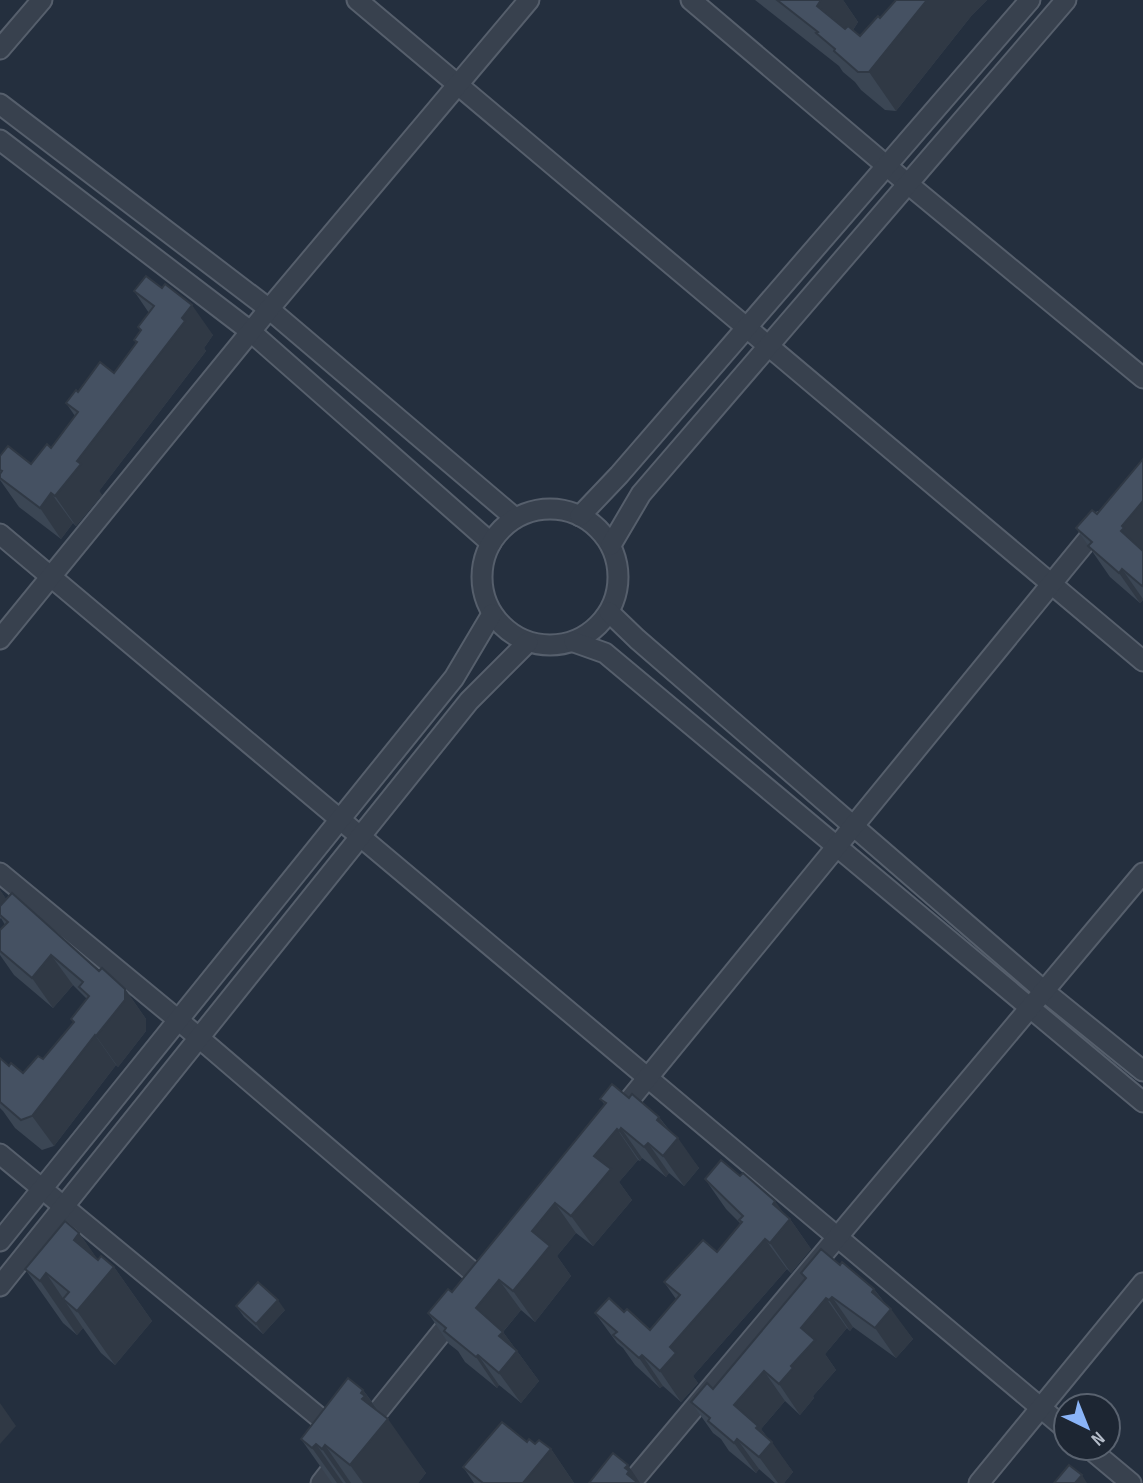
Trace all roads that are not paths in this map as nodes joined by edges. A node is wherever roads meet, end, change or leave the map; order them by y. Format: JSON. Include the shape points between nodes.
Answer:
{"nodes":[{"id":1,"x":41,"y":0,"type":"edge"},
{"id":2,"x":357,"y":0,"type":"edge"},
{"id":3,"x":529,"y":0,"type":"edge"},
{"id":4,"x":691,"y":0,"type":"edge"},
{"id":5,"x":1030,"y":0,"type":"edge"},
{"id":6,"x":1066,"y":0,"type":"edge"},
{"id":7,"x":0,"y":49,"type":"edge"},
{"id":8,"x":458,"y":85,"type":"junction"},
{"id":9,"x":0,"y":104,"type":"edge"},
{"id":10,"x":0,"y":140,"type":"edge"},
{"id":11,"x":886,"y":165,"type":"junction"},
{"id":12,"x":908,"y":184,"type":"junction"},
{"id":13,"x":269,"y":309,"type":"junction"},
{"id":14,"x":746,"y":327,"type":"junction"},
{"id":15,"x":250,"y":331,"type":"junction"},
{"id":16,"x":769,"y":346,"type":"junction"},
{"id":17,"x":1143,"y":378,"type":"edge"},
{"id":18,"x":1110,"y":512,"type":"edge"},
{"id":19,"x":580,"y":516,"type":"junction"},
{"id":20,"x":515,"y":518,"type":"junction"},
{"id":21,"x":0,"y":534,"type":"edge"},
{"id":22,"x":491,"y":543,"type":"junction"},
{"id":23,"x":611,"y":545,"type":"junction"},
{"id":24,"x":51,"y":577,"type":"junction"},
{"id":25,"x":1051,"y":583,"type":"junction"},
{"id":26,"x":610,"y":612,"type":"junction"},
{"id":27,"x":492,"y":614,"type":"junction"},
{"id":28,"x":0,"y":639,"type":"edge"},
{"id":29,"x":528,"y":642,"type":"junction"},
{"id":30,"x":574,"y":642,"type":"junction"},
{"id":31,"x":1143,"y":660,"type":"edge"},
{"id":32,"x":338,"y":820,"type":"junction"},
{"id":33,"x":853,"y":826,"type":"junction"},
{"id":34,"x":360,"y":837,"type":"junction"},
{"id":35,"x":837,"y":846,"type":"junction"},
{"id":36,"x":0,"y":873,"type":"edge"},
{"id":37,"x":1143,"y":873,"type":"edge"},
{"id":38,"x":1044,"y":990,"type":"junction"},
{"id":39,"x":1030,"y":1007,"type":"junction"},
{"id":40,"x":177,"y":1019,"type":"junction"},
{"id":41,"x":199,"y":1038,"type":"junction"},
{"id":42,"x":1143,"y":1071,"type":"edge"},
{"id":43,"x":648,"y":1078,"type":"junction"},
{"id":44,"x":1143,"y":1102,"type":"edge"},
{"id":45,"x":604,"y":1131,"type":"edge"},
{"id":46,"x":0,"y":1154,"type":"edge"},
{"id":47,"x":44,"y":1190,"type":"junction"},
{"id":48,"x":64,"y":1206,"type":"junction"},
{"id":49,"x":837,"y":1237,"type":"junction"},
{"id":50,"x":0,"y":1241,"type":"edge"},
{"id":51,"x":1143,"y":1283,"type":"edge"},
{"id":52,"x":0,"y":1286,"type":"edge"},
{"id":53,"x":1040,"y":1407,"type":"junction"},
{"id":54,"x":1052,"y":1417,"type":"edge"},
{"id":55,"x":351,"y":1444,"type":"junction"},
{"id":56,"x":1106,"y":1462,"type":"edge"},
{"id":57,"x":321,"y":1483,"type":"edge"},
{"id":58,"x":631,"y":1483,"type":"edge"},
{"id":59,"x":979,"y":1483,"type":"edge"},
{"id":60,"x":1131,"y":1483,"type":"edge"}],
"edges":[{"from":1,"to":7,"type":"street"},
{"from":2,"to":8,"type":"street"},
{"from":3,"to":8,"type":"street"},
{"from":4,"to":11,"type":"street"},
{"from":5,"to":11,"type":"street"},
{"from":6,"to":12,"type":"street"},
{"from":8,"to":13,"type":"street"},
{"from":8,"to":14,"type":"street"},
{"from":9,"to":13,"type":"street"},
{"from":10,"to":15,"type":"street"},
{"from":11,"to":12,"type":"street"},
{"from":11,"to":14,"type":"street"},
{"from":12,"to":16,"type":"street"},
{"from":12,"to":17,"type":"street"},
{"from":13,"to":15,"type":"street"},
{"from":13,"to":20,"type":"street"},
{"from":14,"to":16,"type":"street"},
{"from":14,"to":19,"type":"street"},
{"from":15,"to":22,"type":"street"},
{"from":15,"to":24,"type":"street"},
{"from":16,"to":23,"type":"street","via":[[640,494]]},
{"from":16,"to":25,"type":"street"},
{"from":18,"to":25,"type":"street"},
{"from":19,"to":20,"type":"street","via":[[558,509],[536,510]]},
{"from":19,"to":23,"type":"street","via":[[597,527]]},
{"from":20,"to":22,"type":"street"},
{"from":21,"to":24,"type":"street"},
{"from":22,"to":27,"type":"street","via":[[482,579]]},
{"from":23,"to":26,"type":"street","via":[[618,567],[618,590]]},
{"from":24,"to":28,"type":"street"},
{"from":24,"to":32,"type":"street"},
{"from":25,"to":31,"type":"street"},
{"from":25,"to":33,"type":"street"},
{"from":26,"to":30,"type":"street","via":[[594,630]]},
{"from":26,"to":33,"type":"street"},
{"from":27,"to":29,"type":"street","via":[[508,631]]},
{"from":27,"to":32,"type":"street","via":[[454,678]]},
{"from":29,"to":30,"type":"street","via":[[551,646]]},
{"from":29,"to":34,"type":"street","via":[[469,701]]},
{"from":30,"to":35,"type":"street","via":[[605,653]]},
{"from":32,"to":34,"type":"street"},
{"from":32,"to":40,"type":"street"},
{"from":33,"to":35,"type":"street"},
{"from":33,"to":38,"type":"street"},
{"from":34,"to":41,"type":"street"},
{"from":34,"to":43,"type":"street"},
{"from":35,"to":39,"type":"street"},
{"from":35,"to":43,"type":"street"},
{"from":36,"to":40,"type":"street"},
{"from":37,"to":38,"type":"street"},
{"from":38,"to":39,"type":"street"},
{"from":38,"to":42,"type":"street"},
{"from":39,"to":44,"type":"street"},
{"from":39,"to":49,"type":"street"},
{"from":40,"to":41,"type":"street"},
{"from":40,"to":47,"type":"street"},
{"from":41,"to":48,"type":"street"},
{"from":41,"to":55,"type":"street","via":[[487,1276]]},
{"from":43,"to":45,"type":"street"},
{"from":43,"to":49,"type":"street"},
{"from":46,"to":47,"type":"street"},
{"from":47,"to":48,"type":"street"},
{"from":47,"to":50,"type":"street"},
{"from":48,"to":52,"type":"street"},
{"from":48,"to":55,"type":"street"},
{"from":49,"to":53,"type":"street"},
{"from":49,"to":58,"type":"street"},
{"from":51,"to":53,"type":"street"},
{"from":53,"to":54,"type":"street"},
{"from":53,"to":59,"type":"street"},
{"from":55,"to":57,"type":"street"},
{"from":56,"to":60,"type":"street"}]}
